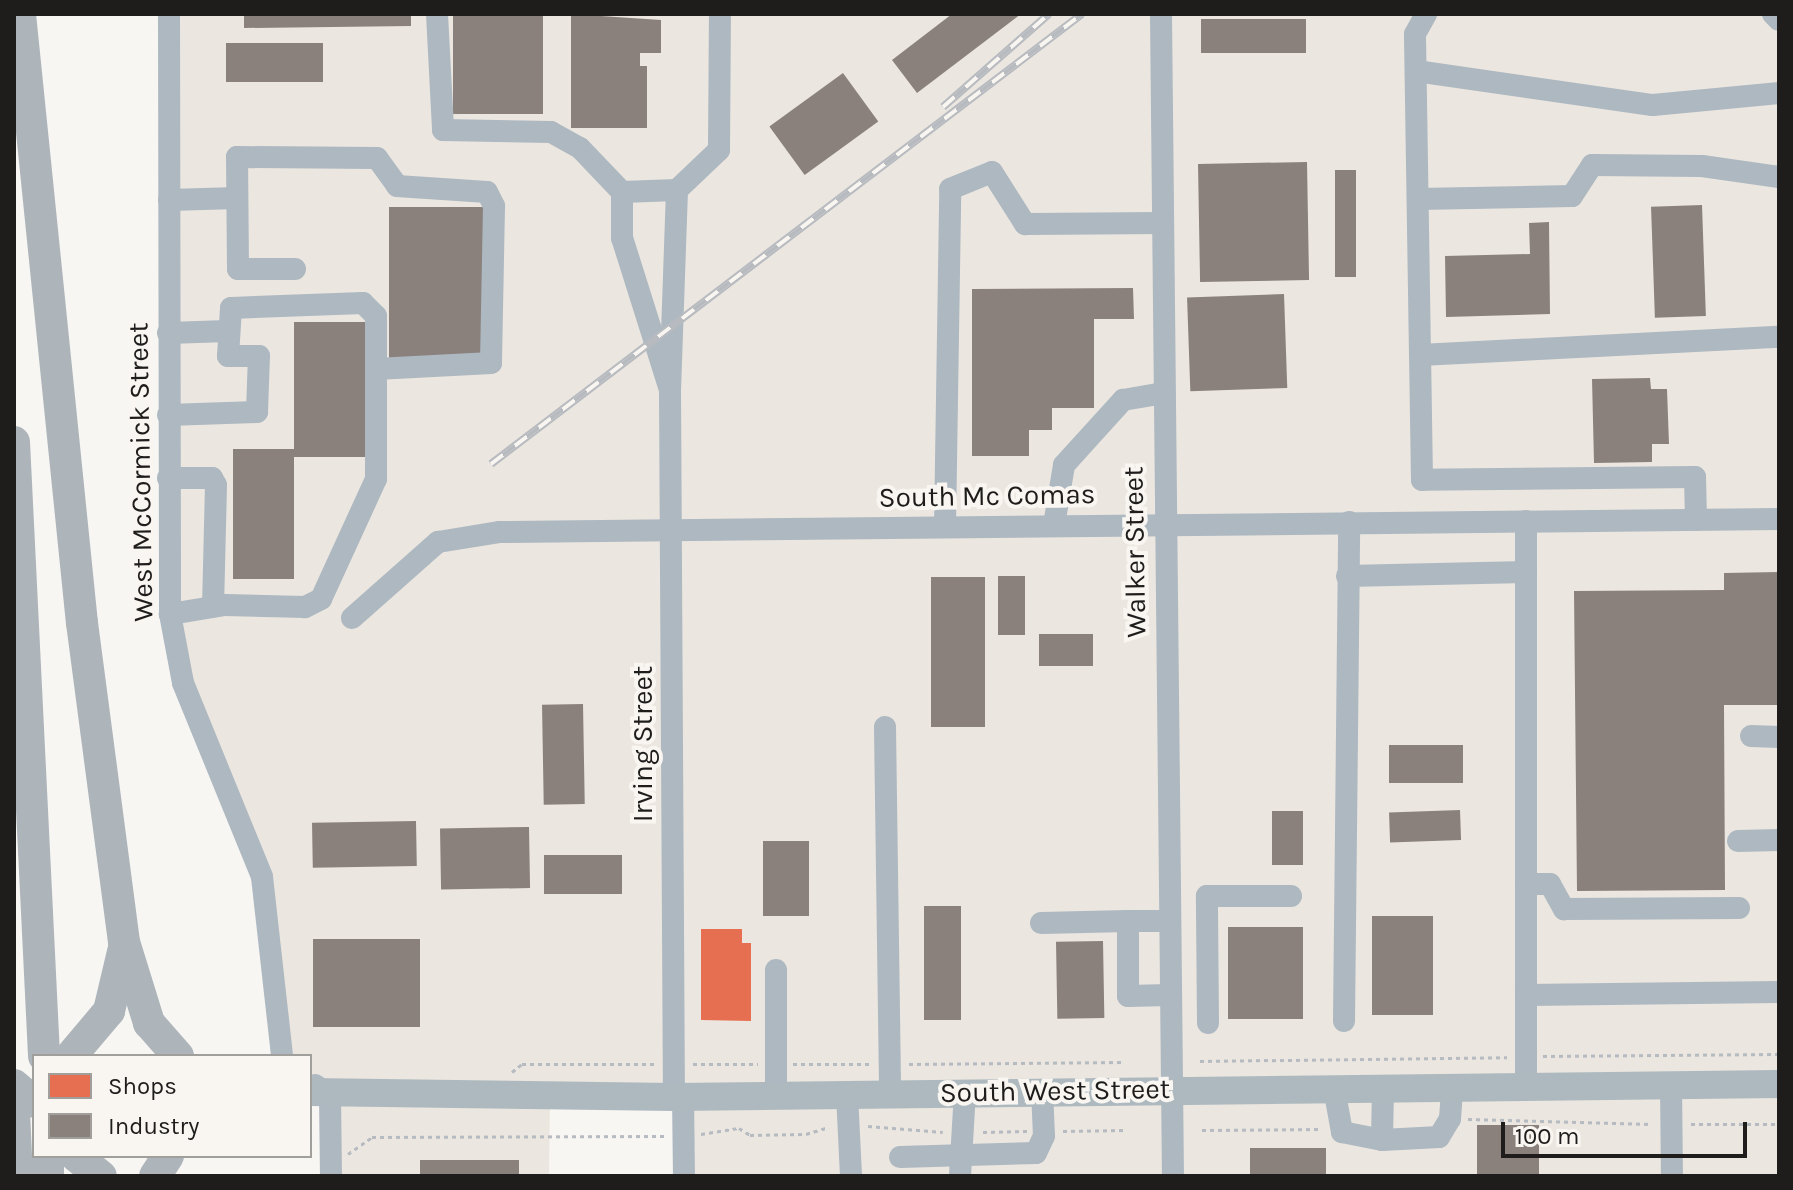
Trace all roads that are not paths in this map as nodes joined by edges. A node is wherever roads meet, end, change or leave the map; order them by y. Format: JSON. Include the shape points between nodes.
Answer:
{"nodes":[{"id":1,"x":20,"y":14,"type":"edge"},
{"id":2,"x":169,"y":14,"type":"edge"},
{"id":3,"x":437,"y":14,"type":"edge"},
{"id":4,"x":720,"y":14,"type":"edge"},
{"id":5,"x":1161,"y":14,"type":"edge"},
{"id":6,"x":1426,"y":14,"type":"edge"},
{"id":7,"x":1773,"y":14,"type":"edge"},
{"id":8,"x":1779,"y":20,"type":"edge"},
{"id":9,"x":1416,"y":71,"type":"junction"},
{"id":10,"x":1779,"y":93,"type":"edge"},
{"id":11,"x":1779,"y":177,"type":"edge"},
{"id":12,"x":677,"y":190,"type":"junction"},
{"id":13,"x":622,"y":192,"type":"junction"},
{"id":14,"x":237,"y":198,"type":"junction"},
{"id":15,"x":1418,"y":199,"type":"junction"},
{"id":16,"x":169,"y":200,"type":"junction"},
{"id":17,"x":1162,"y":223,"type":"junction"},
{"id":18,"x":295,"y":269,"type":"dead end"},
{"id":19,"x":228,"y":331,"type":"junction"},
{"id":20,"x":168,"y":333,"type":"junction"},
{"id":21,"x":1779,"y":337,"type":"edge"},
{"id":22,"x":1420,"y":355,"type":"junction"},
{"id":23,"x":376,"y":369,"type":"junction"},
{"id":24,"x":670,"y":390,"type":"junction"},
{"id":25,"x":1164,"y":393,"type":"junction"},
{"id":26,"x":168,"y":415,"type":"junction"},
{"id":27,"x":14,"y":442,"type":"edge"},
{"id":28,"x":168,"y":478,"type":"junction"},
{"id":29,"x":1779,"y":519,"type":"edge"},
{"id":30,"x":1696,"y":520,"type":"junction"},
{"id":31,"x":1526,"y":521,"type":"junction"},
{"id":32,"x":1349,"y":522,"type":"junction"},
{"id":33,"x":1165,"y":523,"type":"junction"},
{"id":34,"x":1054,"y":525,"type":"junction"},
{"id":35,"x":945,"y":526,"type":"junction"},
{"id":36,"x":672,"y":530,"type":"junction"},
{"id":37,"x":1526,"y":572,"type":"junction"},
{"id":38,"x":1347,"y":576,"type":"junction"},
{"id":39,"x":213,"y":606,"type":"junction"},
{"id":40,"x":170,"y":614,"type":"junction"},
{"id":41,"x":352,"y":618,"type":"dead end"},
{"id":42,"x":885,"y":727,"type":"dead end"},
{"id":43,"x":1751,"y":736,"type":"dead end"},
{"id":44,"x":1779,"y":737,"type":"edge"},
{"id":45,"x":1779,"y":840,"type":"edge"},
{"id":46,"x":1738,"y":841,"type":"dead end"},
{"id":47,"x":1526,"y":884,"type":"junction"},
{"id":48,"x":1207,"y":896,"type":"junction"},
{"id":49,"x":1291,"y":896,"type":"dead end"},
{"id":50,"x":1739,"y":908,"type":"dead end"},
{"id":51,"x":1169,"y":910,"type":"junction"},
{"id":52,"x":1128,"y":921,"type":"junction"},
{"id":53,"x":1041,"y":923,"type":"dead end"},
{"id":54,"x":124,"y":942,"type":"junction"},
{"id":55,"x":1170,"y":968,"type":"junction"},
{"id":56,"x":1206,"y":968,"type":"junction"},
{"id":57,"x":776,"y":970,"type":"dead end"},
{"id":58,"x":1779,"y":992,"type":"edge"},
{"id":59,"x":1170,"y":995,"type":"junction"},
{"id":60,"x":1526,"y":995,"type":"junction"},
{"id":61,"x":1344,"y":1021,"type":"dead end"},
{"id":62,"x":1208,"y":1023,"type":"dead end"},
{"id":63,"x":77,"y":1053,"type":"edge"},
{"id":64,"x":44,"y":1054,"type":"edge"},
{"id":65,"x":176,"y":1054,"type":"edge"},
{"id":66,"x":282,"y":1054,"type":"edge"},
{"id":67,"x":14,"y":1067,"type":"edge"},
{"id":68,"x":1779,"y":1084,"type":"edge"},
{"id":69,"x":1671,"y":1085,"type":"junction"},
{"id":70,"x":1526,"y":1086,"type":"junction"},
{"id":71,"x":1452,"y":1087,"type":"junction"},
{"id":72,"x":1334,"y":1088,"type":"junction"},
{"id":73,"x":1383,"y":1088,"type":"junction"},
{"id":74,"x":1171,"y":1089,"type":"junction"},
{"id":75,"x":1042,"y":1091,"type":"junction"},
{"id":76,"x":315,"y":1092,"type":"edge"},
{"id":77,"x":965,"y":1092,"type":"junction"},
{"id":78,"x":847,"y":1094,"type":"junction"},
{"id":79,"x":890,"y":1094,"type":"junction"},
{"id":80,"x":776,"y":1095,"type":"junction"},
{"id":81,"x":679,"y":1096,"type":"junction"},
{"id":82,"x":24,"y":1111,"type":"edge"},
{"id":83,"x":1382,"y":1140,"type":"junction"},
{"id":84,"x":900,"y":1157,"type":"dead end"},
{"id":85,"x":78,"y":1158,"type":"edge"},
{"id":86,"x":167,"y":1158,"type":"edge"},
{"id":87,"x":331,"y":1165,"type":"edge"},
{"id":88,"x":964,"y":1169,"type":"edge"},
{"id":89,"x":17,"y":1176,"type":"edge"},
{"id":90,"x":101,"y":1176,"type":"edge"},
{"id":91,"x":155,"y":1176,"type":"edge"},
{"id":92,"x":684,"y":1176,"type":"edge"},
{"id":93,"x":851,"y":1176,"type":"edge"},
{"id":94,"x":1173,"y":1176,"type":"edge"},
{"id":95,"x":1672,"y":1176,"type":"edge"}],
"edges":[{"from":1,"to":54,"type":"highway","via":[[82,623]]},
{"from":2,"to":16,"type":"street","name":"West McCormick Street"},
{"from":3,"to":13,"type":"street","via":[[443,130],[551,132],[580,148]]},
{"from":4,"to":12,"type":"street","via":[[719,150]]},
{"from":5,"to":17,"type":"street","name":"Walker Street"},
{"from":6,"to":9,"type":"street","via":[[1415,34]]},
{"from":7,"to":8,"type":"street"},
{"from":9,"to":10,"type":"street","via":[[1653,105]]},
{"from":9,"to":15,"type":"street"},
{"from":11,"to":15,"type":"street","via":[[1702,166],[1592,165],[1572,196]]},
{"from":12,"to":13,"type":"street"},
{"from":12,"to":24,"type":"street"},
{"from":13,"to":24,"type":"street","via":[[622,238]]},
{"from":14,"to":16,"type":"street"},
{"from":14,"to":18,"type":"street","via":[[238,269]]},
{"from":14,"to":23,"type":"street","via":[[237,157],[377,158],[397,186],[487,192],[494,206],[491,363]]},
{"from":15,"to":22,"type":"street"},
{"from":16,"to":20,"type":"street","name":"West McCormick Street"},
{"from":17,"to":25,"type":"street","name":"Walker Street"},
{"from":17,"to":35,"type":"street","via":[[1025,224],[992,172],[950,189]]},
{"from":19,"to":20,"type":"street"},
{"from":19,"to":23,"type":"street","via":[[231,308],[363,303],[376,316]]},
{"from":19,"to":26,"type":"street","via":[[228,356],[259,356],[257,412]]},
{"from":20,"to":26,"type":"street","name":"West McCormick Street"},
{"from":21,"to":22,"type":"street"},
{"from":22,"to":30,"type":"street","via":[[1422,480],[1695,477]]},
{"from":23,"to":39,"type":"street","via":[[376,479],[321,599],[305,607]]},
{"from":24,"to":36,"type":"street","name":"Irving Street"},
{"from":25,"to":33,"type":"street","name":"Walker Street"},
{"from":25,"to":34,"type":"street","via":[[1123,400],[1064,465]]},
{"from":26,"to":28,"type":"street","name":"West McCormick Street"},
{"from":27,"to":64,"type":"highway"},
{"from":28,"to":39,"type":"street","via":[[212,478],[216,485]]},
{"from":28,"to":40,"type":"street","name":"West McCormick Street"},
{"from":29,"to":30,"type":"street","name":"South Mc Comas"},
{"from":30,"to":31,"type":"street","name":"South Mc Comas"},
{"from":31,"to":32,"type":"street","name":"South Mc Comas"},
{"from":31,"to":37,"type":"street"},
{"from":32,"to":33,"type":"street","name":"South Mc Comas"},
{"from":32,"to":38,"type":"street"},
{"from":33,"to":34,"type":"street","name":"South Mc Comas"},
{"from":33,"to":51,"type":"street","name":"Walker Street"},
{"from":34,"to":35,"type":"street","name":"South Mc Comas"},
{"from":35,"to":36,"type":"street","name":"South Mc Comas"},
{"from":36,"to":41,"type":"street","name":"South Mc Comas","via":[[500,532],[438,542]]},
{"from":36,"to":81,"type":"street","name":"Irving Street","via":[[674,1064]]},
{"from":37,"to":38,"type":"street"},
{"from":37,"to":47,"type":"street"},
{"from":38,"to":61,"type":"street"},
{"from":39,"to":40,"type":"street"},
{"from":40,"to":66,"type":"street","name":"West McCormick Street","via":[[183,683],[262,877]]},
{"from":42,"to":79,"type":"street"},
{"from":43,"to":44,"type":"street"},
{"from":45,"to":46,"type":"street"},
{"from":47,"to":50,"type":"street","via":[[1550,884],[1564,909]]},
{"from":47,"to":60,"type":"street"},
{"from":48,"to":49,"type":"street"},
{"from":48,"to":51,"type":"street"},
{"from":48,"to":56,"type":"street"},
{"from":51,"to":52,"type":"street"},
{"from":51,"to":55,"type":"street","name":"Walker Street"},
{"from":52,"to":53,"type":"street"},
{"from":52,"to":59,"type":"street","via":[[1128,996]]},
{"from":54,"to":63,"type":"highway","via":[[114,1000]]},
{"from":54,"to":65,"type":"highway","via":[[149,1023]]},
{"from":55,"to":56,"type":"street"},
{"from":55,"to":59,"type":"street","name":"Walker Street"},
{"from":56,"to":62,"type":"street"},
{"from":57,"to":80,"type":"street"},
{"from":58,"to":60,"type":"street"},
{"from":59,"to":74,"type":"street","name":"Walker Street"},
{"from":60,"to":70,"type":"street"},
{"from":67,"to":82,"type":"highway"},
{"from":68,"to":69,"type":"main road","name":"South West Street"},
{"from":69,"to":70,"type":"main road","name":"South West Street"},
{"from":69,"to":95,"type":"street"},
{"from":70,"to":71,"type":"main road","name":"South West Street"},
{"from":71,"to":73,"type":"main road","name":"South West Street"},
{"from":71,"to":83,"type":"street","via":[[1450,1119],[1439,1137]]},
{"from":72,"to":73,"type":"main road","name":"South West Street"},
{"from":72,"to":74,"type":"main road","name":"South West Street"},
{"from":72,"to":83,"type":"street","via":[[1339,1129],[1359,1141]]},
{"from":73,"to":83,"type":"street"},
{"from":74,"to":75,"type":"main road","name":"South West Street"},
{"from":74,"to":94,"type":"street","name":"Walker Street"},
{"from":75,"to":77,"type":"main road","name":"South West Street"},
{"from":75,"to":88,"type":"street","via":[[1043,1131],[1036,1153]]},
{"from":76,"to":81,"type":"main road","name":"South West Street"},
{"from":76,"to":87,"type":"street"},
{"from":77,"to":79,"type":"main road","name":"South West Street"},
{"from":77,"to":88,"type":"street"},
{"from":78,"to":79,"type":"main road","name":"South West Street"},
{"from":78,"to":80,"type":"main road","name":"South West Street"},
{"from":78,"to":93,"type":"street"},
{"from":80,"to":81,"type":"main road","name":"South West Street"},
{"from":81,"to":92,"type":"street","name":"Irving Street"},
{"from":82,"to":89,"type":"highway","bridge":true},
{"from":84,"to":88,"type":"street"},
{"from":85,"to":90,"type":"highway"},
{"from":86,"to":91,"type":"highway"}]}
